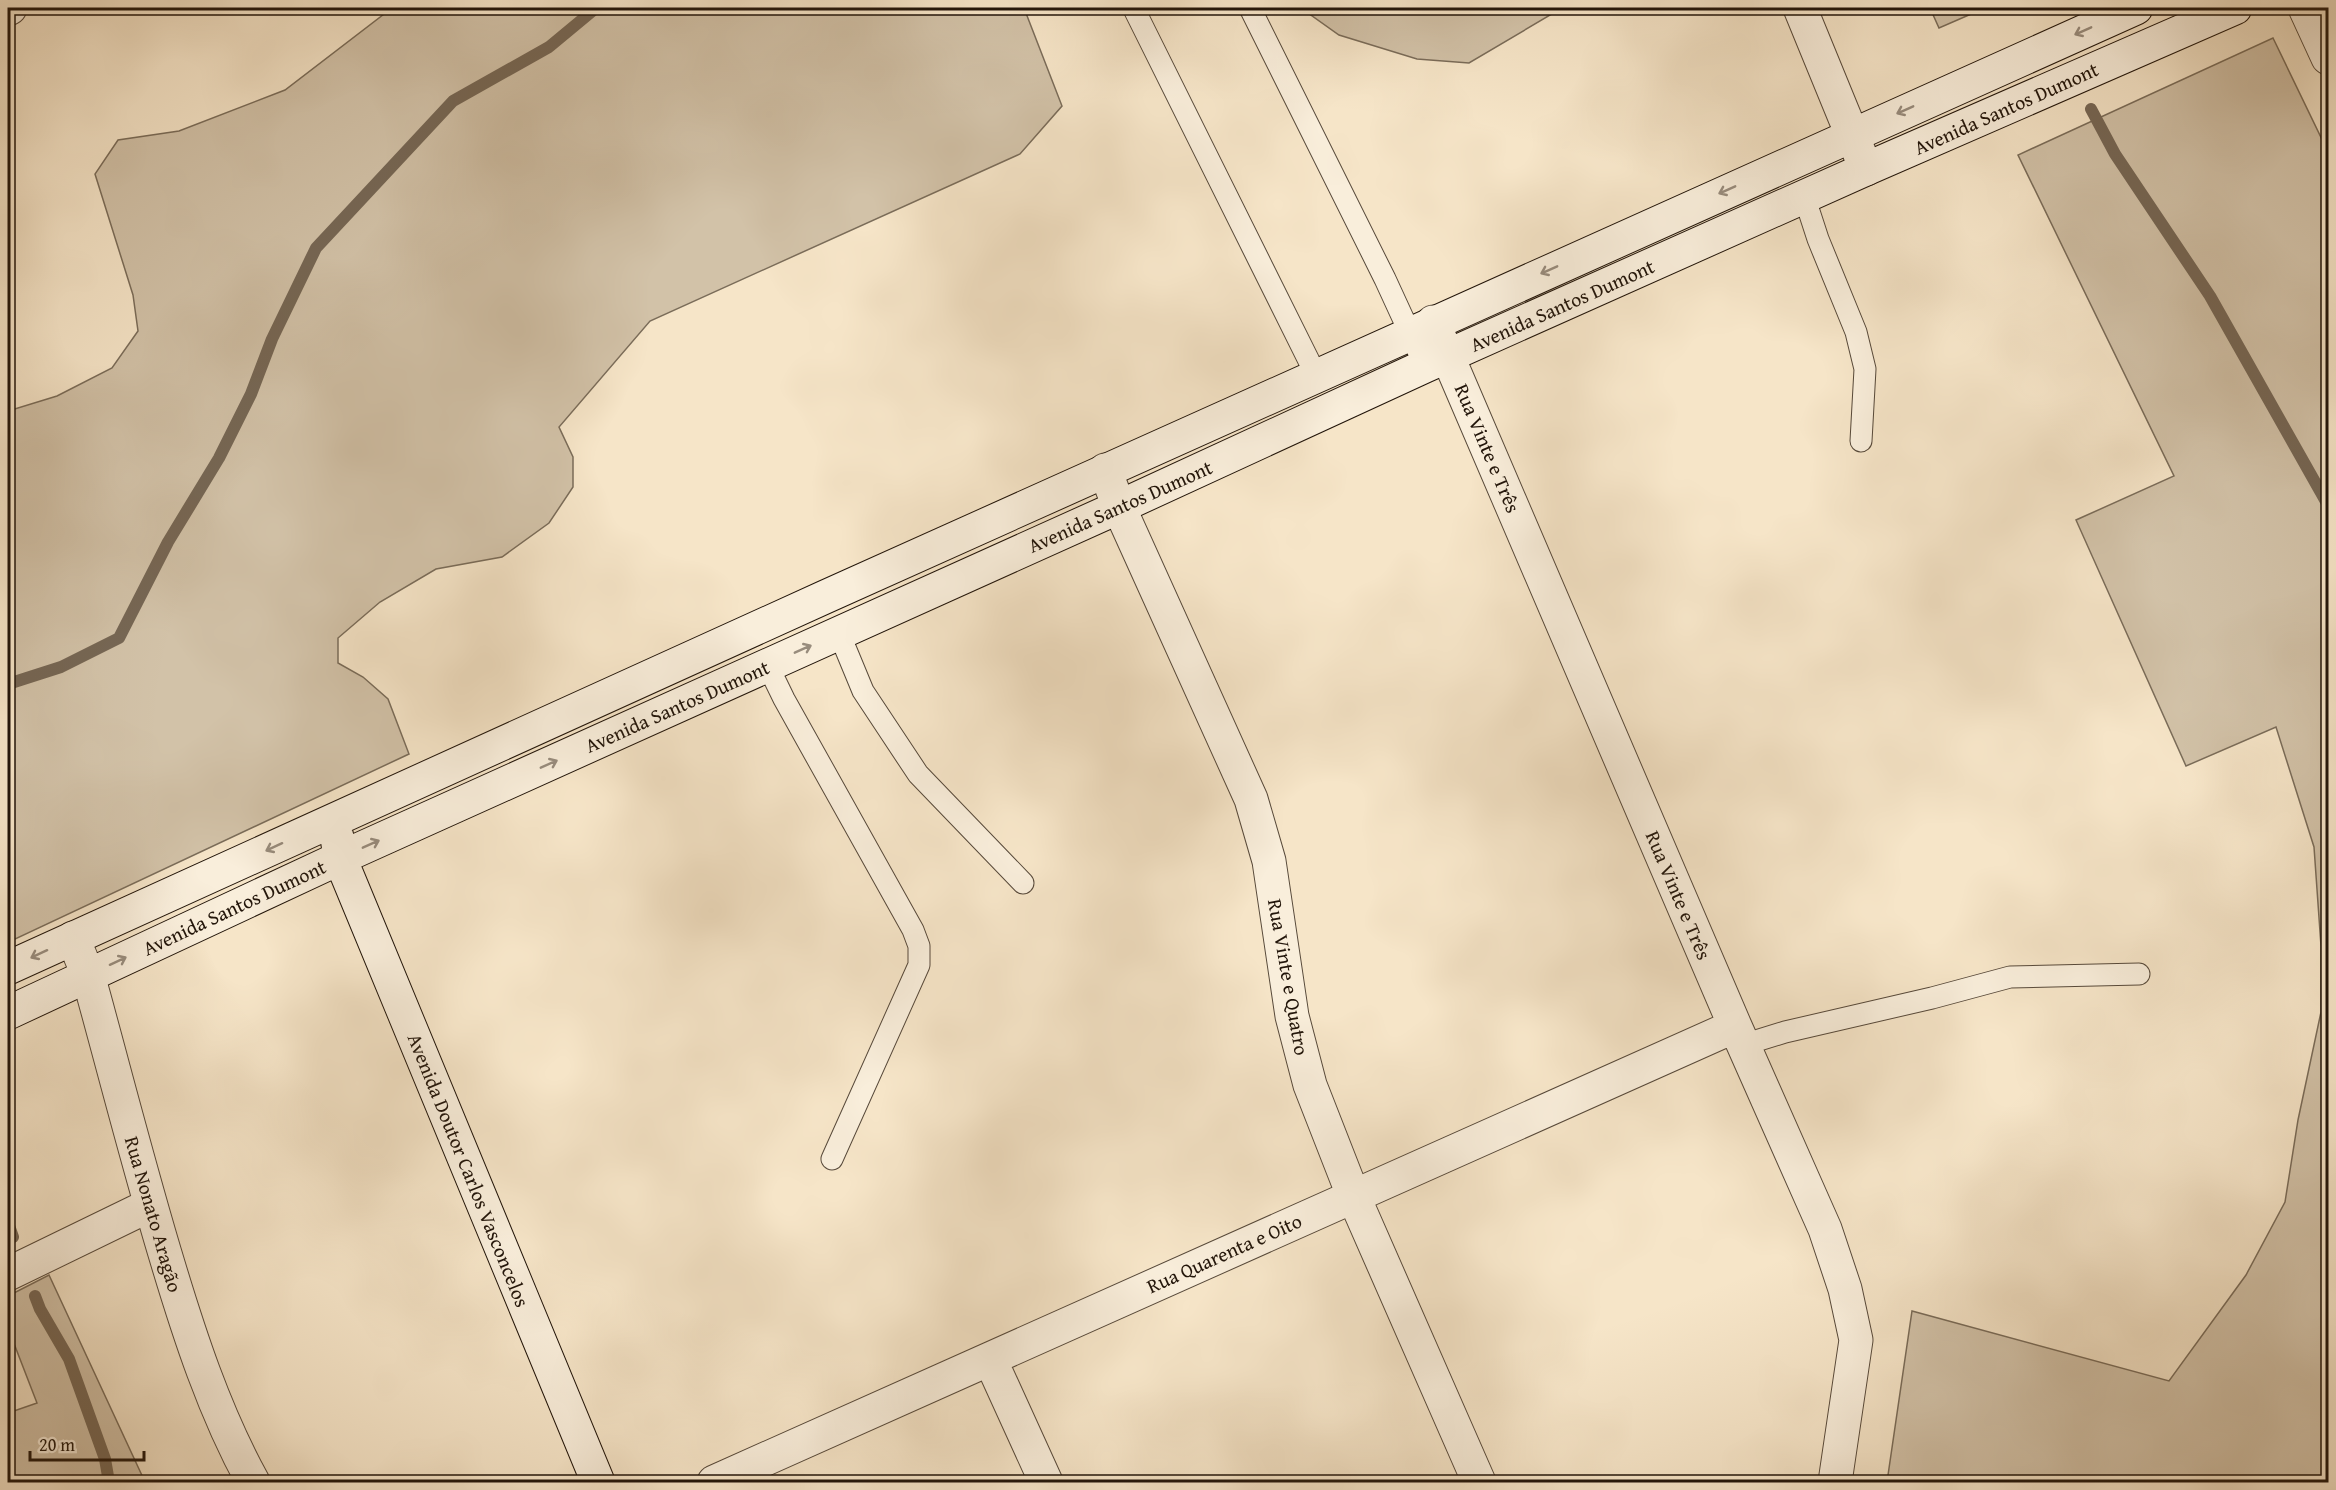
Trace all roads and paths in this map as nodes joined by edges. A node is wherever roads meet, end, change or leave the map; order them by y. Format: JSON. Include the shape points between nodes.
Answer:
{"nodes":[{"id":1,"x":1250,"y":8,"type":"edge"},
{"id":2,"x":1800,"y":8,"type":"edge"},
{"id":3,"x":2136,"y":8,"type":"edge"},
{"id":4,"x":2235,"y":8,"type":"edge"},
{"id":5,"x":2305,"y":8,"type":"edge"},
{"id":6,"x":1135,"y":11,"type":"dead end"},
{"id":7,"x":2328,"y":58,"type":"edge"},
{"id":8,"x":1851,"y":134,"type":"junction"},
{"id":9,"x":1866,"y":169,"type":"junction"},
{"id":10,"x":1804,"y":196,"type":"junction"},
{"id":11,"x":1422,"y":327,"type":"junction"},
{"id":12,"x":1437,"y":361,"type":"junction"},
{"id":13,"x":1316,"y":375,"type":"junction"},
{"id":14,"x":1861,"y":441,"type":"dead end"},
{"id":15,"x":1105,"y":470,"type":"junction"},
{"id":16,"x":1119,"y":507,"type":"junction"},
{"id":17,"x":839,"y":633,"type":"junction"},
{"id":18,"x":768,"y":666,"type":"junction"},
{"id":19,"x":494,"y":746,"type":"junction"},
{"id":20,"x":340,"y":858,"type":"junction"},
{"id":21,"x":1023,"y":883,"type":"dead end"},
{"id":22,"x":73,"y":938,"type":"junction"},
{"id":23,"x":8,"y":968,"type":"edge"},
{"id":24,"x":2139,"y":974,"type":"dead end"},
{"id":25,"x":88,"y":975,"type":"junction"},
{"id":26,"x":8,"y":1013,"type":"edge"},
{"id":27,"x":1739,"y":1035,"type":"junction"},
{"id":28,"x":832,"y":1159,"type":"dead end"},
{"id":29,"x":1353,"y":1195,"type":"junction"},
{"id":30,"x":150,"y":1205,"type":"junction"},
{"id":31,"x":8,"y":1274,"type":"edge"},
{"id":32,"x":990,"y":1359,"type":"junction"},
{"id":33,"x":253,"y":1482,"type":"edge"},
{"id":34,"x":598,"y":1482,"type":"edge"},
{"id":35,"x":714,"y":1482,"type":"edge"},
{"id":36,"x":1046,"y":1482,"type":"edge"},
{"id":37,"x":1479,"y":1482,"type":"edge"},
{"id":38,"x":1836,"y":1482,"type":"edge"}],
"edges":[{"from":1,"to":11,"type":"lane"},
{"from":2,"to":8,"type":"main road"},
{"from":3,"to":8,"type":"main road","name":"Avenida Santos Dumont","one_way":true},
{"from":4,"to":9,"type":"main road","name":"Avenida Santos Dumont"},
{"from":5,"to":7,"type":"main road"},
{"from":6,"to":13,"type":"lane"},
{"from":8,"to":9,"type":"main road"},
{"from":8,"to":11,"type":"main road","name":"Avenida Santos Dumont","one_way":true},
{"from":9,"to":10,"type":"main road","name":"Avenida Santos Dumont"},
{"from":10,"to":12,"type":"main road","name":"Avenida Santos Dumont"},
{"from":10,"to":14,"type":"lane","via":[[1856,332],[1865,369]]},
{"from":11,"to":12,"type":"main road","name":"Rua Vinte e Três"},
{"from":11,"to":13,"type":"main road","name":"Avenida Santos Dumont"},
{"from":12,"to":16,"type":"main road","name":"Avenida Santos Dumont"},
{"from":12,"to":27,"type":"main road","name":"Rua Vinte e Três"},
{"from":13,"to":15,"type":"main road","name":"Avenida Santos Dumont"},
{"from":15,"to":16,"type":"main road","name":"Rua Vinte e Quatro"},
{"from":15,"to":19,"type":"main road","name":"Avenida Santos Dumont"},
{"from":16,"to":17,"type":"main road","name":"Avenida Santos Dumont"},
{"from":16,"to":29,"type":"main road","name":"Rua Vinte e Quatro","via":[[1251,799],[1269,861],[1292,1016],[1310,1085]]},
{"from":18,"to":17,"type":"main road","name":"Avenida Santos Dumont","one_way":true},
{"from":17,"to":21,"type":"lane","via":[[863,692],[918,774]]},
{"from":20,"to":18,"type":"main road","name":"Avenida Santos Dumont","one_way":true},
{"from":18,"to":28,"type":"lane","via":[[919,946],[919,965]]},
{"from":19,"to":20,"type":"main road","via":[[435,783],[346,823],[337,836]]},
{"from":19,"to":22,"type":"main road","name":"Avenida Santos Dumont","one_way":true},
{"from":25,"to":20,"type":"main road","name":"Avenida Santos Dumont","one_way":true},
{"from":20,"to":34,"type":"main road","name":"Avenida Doutor Carlos Vasconcelos"},
{"from":22,"to":23,"type":"main road","name":"Avenida Santos Dumont","one_way":true},
{"from":22,"to":25,"type":"main road","name":"Rua Nonato Aragão"},
{"from":24,"to":27,"type":"lane","via":[[2010,977],[1785,1032]]},
{"from":25,"to":26,"type":"main road","name":"Avenida Santos Dumont"},
{"from":25,"to":30,"type":"main road","name":"Rua Nonato Aragão"},
{"from":27,"to":29,"type":"main road","name":"Rua Quarenta e Oito"},
{"from":27,"to":38,"type":"main road","name":"Rua Vinte e Três","via":[[1825,1229],[1845,1289],[1856,1340]]},
{"from":29,"to":32,"type":"main road","name":"Rua Quarenta e Oito"},
{"from":29,"to":37,"type":"main road","name":"Rua Vinte e Quatro"},
{"from":30,"to":31,"type":"main road"},
{"from":30,"to":33,"type":"main road","name":"Rua Nonato Aragão","via":[[189,1333],[230,1442]]},
{"from":32,"to":35,"type":"main road","name":"Rua Quarenta e Oito"},
{"from":32,"to":36,"type":"main road"}]}
